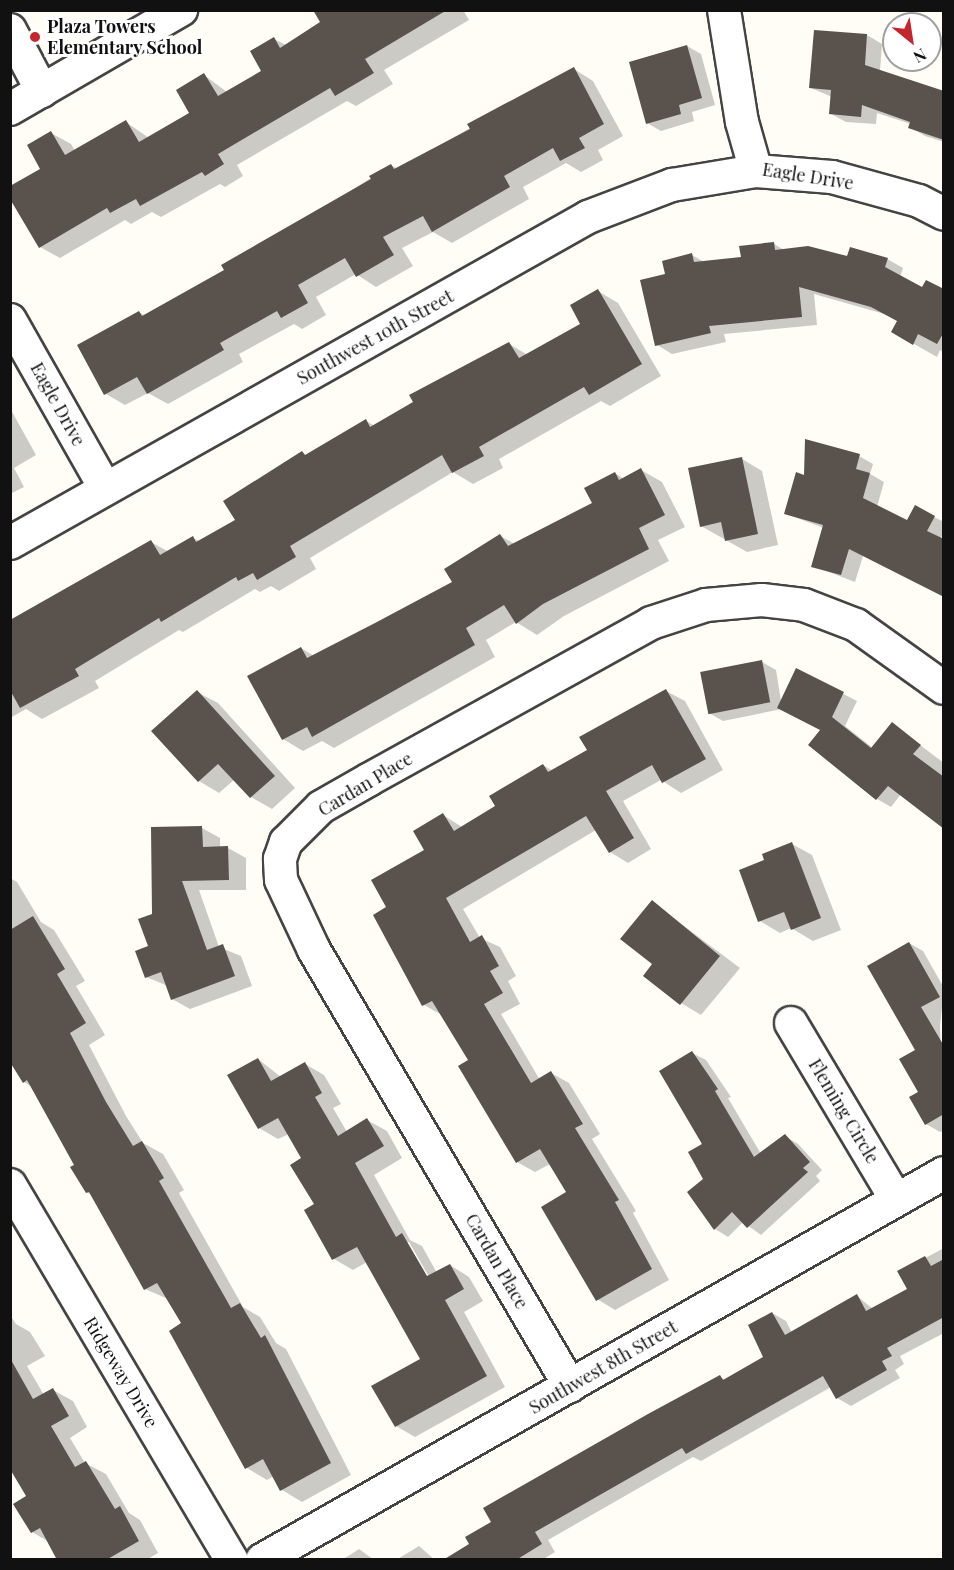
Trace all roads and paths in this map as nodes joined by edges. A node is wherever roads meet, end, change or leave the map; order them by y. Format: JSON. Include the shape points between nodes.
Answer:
{"nodes":[{"id":1,"x":181,"y":10,"type":"edge"},
{"id":2,"x":724,"y":10,"type":"edge"},
{"id":3,"x":10,"y":30,"type":"edge"},
{"id":4,"x":42,"y":91,"type":"junction"},
{"id":5,"x":10,"y":109,"type":"edge"},
{"id":6,"x":756,"y":171,"type":"junction"},
{"id":7,"x":944,"y":214,"type":"edge"},
{"id":8,"x":10,"y":320,"type":"edge"},
{"id":9,"x":105,"y":488,"type":"junction"},
{"id":10,"x":10,"y":543,"type":"edge"},
{"id":11,"x":944,"y":688,"type":"edge"},
{"id":12,"x":791,"y":1023,"type":"dead end"},
{"id":13,"x":944,"y":1173,"type":"edge"},
{"id":14,"x":10,"y":1185,"type":"edge"},
{"id":15,"x":896,"y":1199,"type":"junction"},
{"id":16,"x":570,"y":1386,"type":"junction"},
{"id":17,"x":232,"y":1560,"type":"edge"},
{"id":18,"x":262,"y":1560,"type":"edge"}],
"edges":[{"from":1,"to":4,"type":"street"},
{"from":2,"to":6,"type":"street","name":"Eagle Drive","via":[[742,122]]},
{"from":3,"to":4,"type":"street"},
{"from":4,"to":5,"type":"street"},
{"from":6,"to":7,"type":"street","name":"Eagle Drive","via":[[843,180],[919,201]]},
{"from":6,"to":9,"type":"street","name":"Southwest 10th Street","via":[[672,185],[588,217]]},
{"from":8,"to":9,"type":"street","name":"Eagle Drive"},
{"from":9,"to":10,"type":"street","name":"Southwest 10th Street"},
{"from":11,"to":16,"type":"street","name":"Cardan Place","via":[[856,624],[804,605],[762,600],[706,605],[651,623],[370,779],[321,807],[286,842],[280,860],[281,880],[314,950]]},
{"from":12,"to":15,"type":"street","name":"Fleming Circle"},
{"from":13,"to":15,"type":"street","name":"Southwest 8th Street"},
{"from":14,"to":17,"type":"street","name":"Ridgeway Drive"},
{"from":15,"to":16,"type":"street","name":"Southwest 8th Street"},
{"from":16,"to":18,"type":"street","name":"Southwest 8th Street"}]}
